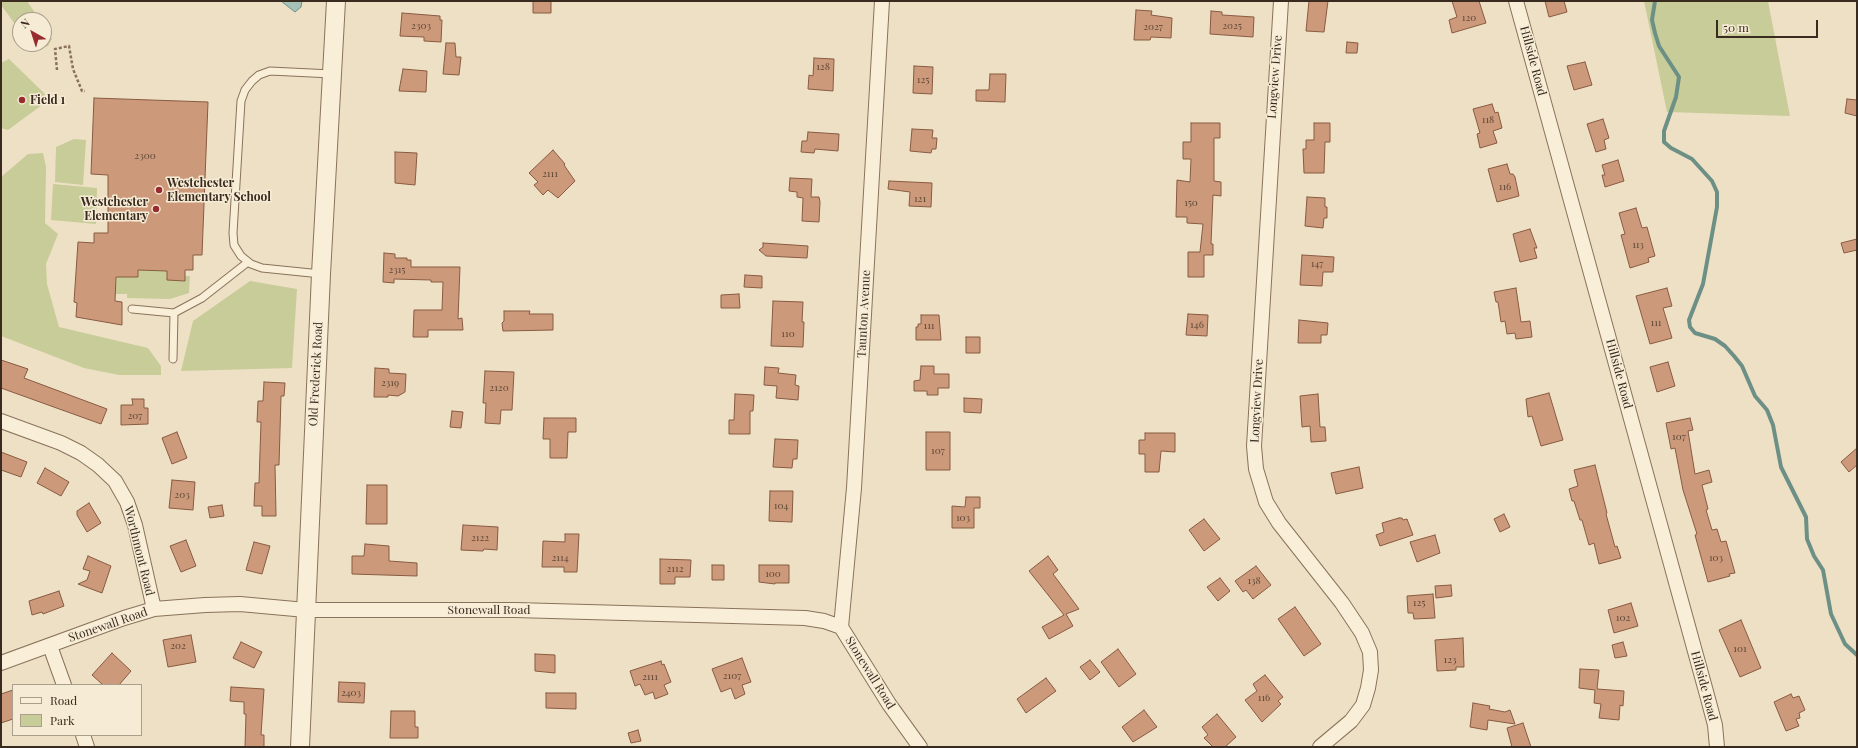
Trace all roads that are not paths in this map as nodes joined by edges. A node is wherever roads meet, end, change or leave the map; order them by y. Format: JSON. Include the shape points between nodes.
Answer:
{"nodes":[{"id":1,"x":336,"y":1,"type":"edge"},
{"id":2,"x":882,"y":1,"type":"edge"},
{"id":3,"x":1281,"y":1,"type":"edge"},
{"id":4,"x":1516,"y":1,"type":"edge"},
{"id":5,"x":332,"y":74,"type":"junction"},
{"id":6,"x":248,"y":262,"type":"junction"},
{"id":7,"x":321,"y":274,"type":"junction"},
{"id":8,"x":132,"y":308,"type":"dead end"},
{"id":9,"x":174,"y":312,"type":"junction"},
{"id":10,"x":173,"y":359,"type":"dead end"},
{"id":11,"x":1,"y":420,"type":"edge"},
{"id":12,"x":154,"y":610,"type":"junction"},
{"id":13,"x":306,"y":610,"type":"junction"},
{"id":14,"x":840,"y":627,"type":"junction"},
{"id":15,"x":50,"y":646,"type":"junction"},
{"id":16,"x":1,"y":663,"type":"edge"},
{"id":17,"x":64,"y":684,"type":"edge"},
{"id":18,"x":83,"y":736,"type":"edge"},
{"id":19,"x":87,"y":747,"type":"edge"},
{"id":20,"x":300,"y":747,"type":"edge"},
{"id":21,"x":920,"y":747,"type":"edge"},
{"id":22,"x":1320,"y":747,"type":"edge"},
{"id":23,"x":1717,"y":747,"type":"edge"}],
"edges":[{"from":1,"to":5,"type":"street","name":"Old Frederick Road"},
{"from":2,"to":14,"type":"street","name":"Taunton Avenue","via":[[854,488]]},
{"from":3,"to":22,"type":"street","name":"Longview Drive","via":[[1254,438],[1256,469],[1266,502],[1279,523],[1342,603],[1362,633],[1370,652],[1371,670],[1363,705],[1350,721]]},
{"from":4,"to":23,"type":"street","name":"Hillside Road","via":[[1707,695],[1715,725]]},
{"from":5,"to":6,"type":"lane","via":[[270,71],[259,75],[245,90],[241,101],[234,245],[240,256]]},
{"from":5,"to":7,"type":"street","name":"Old Frederick Road"},
{"from":6,"to":7,"type":"lane","via":[[262,268]]},
{"from":6,"to":9,"type":"lane","via":[[202,298]]},
{"from":7,"to":13,"type":"street","name":"Old Frederick Road"},
{"from":8,"to":9,"type":"lane"},
{"from":9,"to":10,"type":"lane"},
{"from":11,"to":12,"type":"street","name":"Worthmont Road","via":[[60,442],[81,453],[115,481],[127,502],[135,525]]},
{"from":12,"to":13,"type":"street","name":"Stonewall Road","via":[[240,604]]},
{"from":12,"to":15,"type":"street","name":"Stonewall Road","via":[[124,618]]},
{"from":13,"to":14,"type":"street","name":"Stonewall Road","via":[[515,610],[805,618]]},
{"from":13,"to":20,"type":"street","name":"Old Frederick Road"},
{"from":14,"to":21,"type":"street","name":"Stonewall Road"},
{"from":15,"to":16,"type":"street","name":"Stonewall Road"},
{"from":15,"to":17,"type":"street"},
{"from":18,"to":19,"type":"street"}]}
